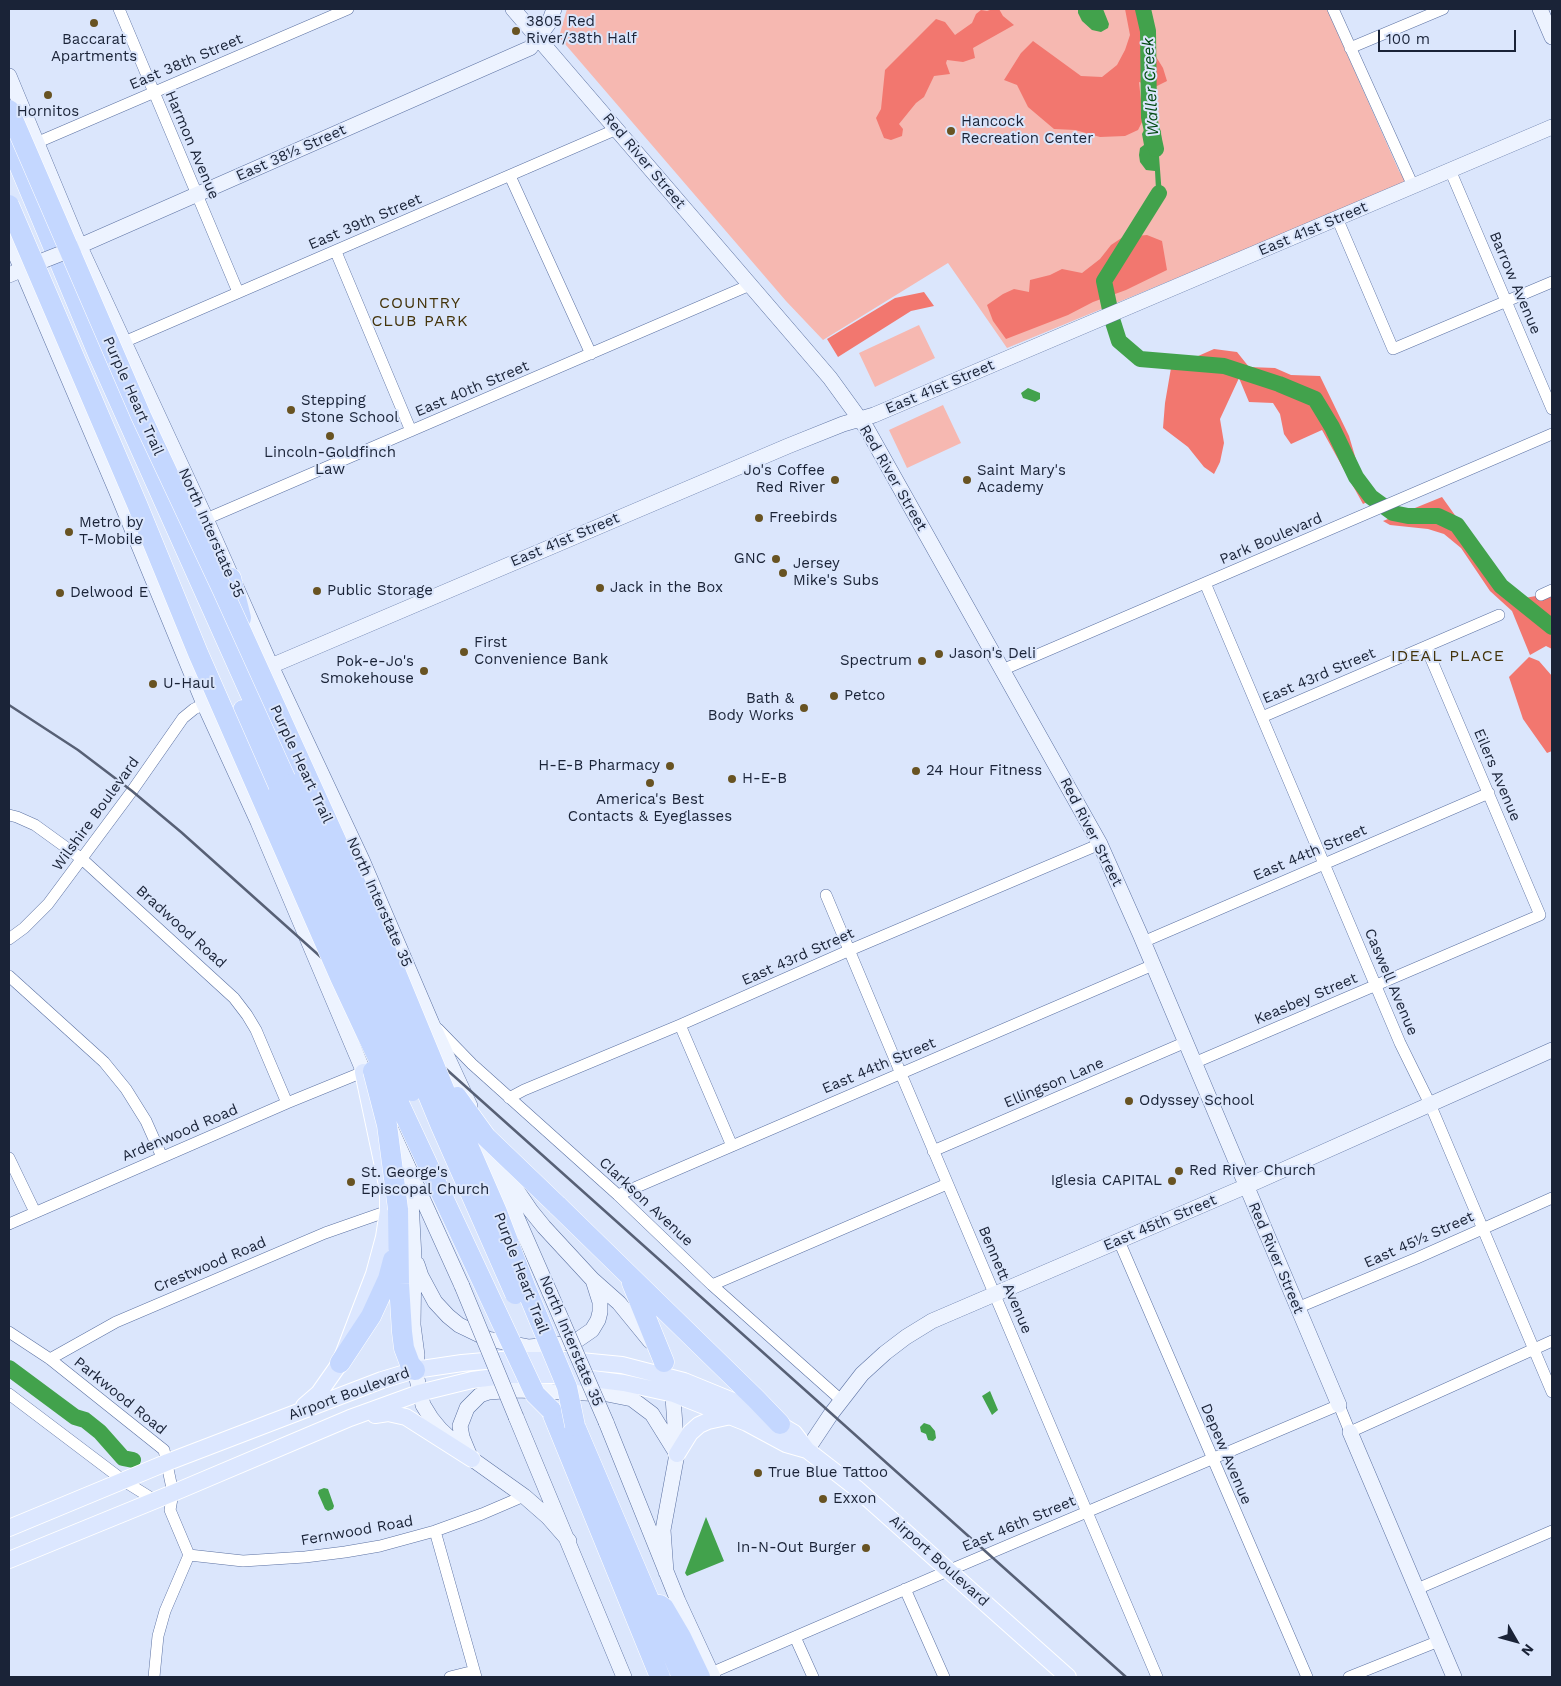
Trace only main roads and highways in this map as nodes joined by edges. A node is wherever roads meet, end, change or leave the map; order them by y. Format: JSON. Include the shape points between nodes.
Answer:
{"nodes":[{"id":1,"x":513,"y":9,"type":"edge"},
{"id":2,"x":554,"y":9,"type":"edge"},
{"id":3,"x":1540,"y":9,"type":"edge"},
{"id":4,"x":538,"y":37,"type":"junction"},
{"id":5,"x":1552,"y":37,"type":"edge"},
{"id":6,"x":9,"y":76,"type":"edge"},
{"id":7,"x":9,"y":110,"type":"edge"},
{"id":8,"x":1552,"y":127,"type":"edge"},
{"id":9,"x":9,"y":141,"type":"edge"},
{"id":10,"x":9,"y":169,"type":"edge"},
{"id":11,"x":9,"y":205,"type":"edge"},
{"id":12,"x":9,"y":239,"type":"edge"},
{"id":13,"x":78,"y":248,"type":"junction"},
{"id":14,"x":21,"y":270,"type":"edge"},
{"id":15,"x":860,"y":419,"type":"junction"},
{"id":16,"x":231,"y":578,"type":"junction"},
{"id":17,"x":271,"y":666,"type":"junction"},
{"id":18,"x":280,"y":754,"type":"junction"},
{"id":19,"x":286,"y":788,"type":"junction"},
{"id":20,"x":329,"y":790,"type":"junction"},
{"id":21,"x":258,"y":822,"type":"junction"},
{"id":22,"x":347,"y":829,"type":"junction"},
{"id":23,"x":356,"y":847,"type":"junction"},
{"id":24,"x":278,"y":870,"type":"junction"},
{"id":25,"x":372,"y":884,"type":"junction"},
{"id":26,"x":298,"y":917,"type":"junction"},
{"id":27,"x":397,"y":975,"type":"junction"},
{"id":28,"x":340,"y":977,"type":"junction"},
{"id":29,"x":1552,"y":1050,"type":"edge"},
{"id":30,"x":363,"y":1072,"type":"junction"},
{"id":31,"x":490,"y":1150,"type":"junction"},
{"id":32,"x":410,"y":1172,"type":"junction"},
{"id":33,"x":1246,"y":1186,"type":"junction"},
{"id":34,"x":395,"y":1216,"type":"junction"},
{"id":35,"x":414,"y":1258,"type":"junction"},
{"id":36,"x":629,"y":1276,"type":"junction"},
{"id":37,"x":592,"y":1279,"type":"junction"},
{"id":38,"x":340,"y":1364,"type":"joint"},
{"id":39,"x":415,"y":1370,"type":"junction"},
{"id":40,"x":668,"y":1370,"type":"junction"},
{"id":41,"x":419,"y":1393,"type":"junction"},
{"id":42,"x":674,"y":1394,"type":"junction"},
{"id":43,"x":1339,"y":1405,"type":"road end"},
{"id":44,"x":553,"y":1414,"type":"junction"},
{"id":45,"x":732,"y":1416,"type":"junction"},
{"id":46,"x":350,"y":1418,"type":"junction"},
{"id":47,"x":276,"y":1420,"type":"junction"},
{"id":48,"x":780,"y":1424,"type":"junction"},
{"id":49,"x":575,"y":1426,"type":"junction"},
{"id":50,"x":1350,"y":1432,"type":"road end"},
{"id":51,"x":807,"y":1450,"type":"junction"},
{"id":52,"x":677,"y":1454,"type":"junction"},
{"id":53,"x":472,"y":1459,"type":"junction"},
{"id":54,"x":9,"y":1528,"type":"edge"},
{"id":55,"x":569,"y":1541,"type":"junction"},
{"id":56,"x":9,"y":1560,"type":"edge"},
{"id":57,"x":666,"y":1572,"type":"junction"},
{"id":58,"x":644,"y":1591,"type":"junction"},
{"id":59,"x":651,"y":1655,"type":"junction"},
{"id":60,"x":708,"y":1676,"type":"edge"},
{"id":61,"x":624,"y":1677,"type":"edge"},
{"id":62,"x":648,"y":1677,"type":"edge"},
{"id":63,"x":660,"y":1677,"type":"edge"},
{"id":64,"x":682,"y":1677,"type":"edge"},
{"id":65,"x":1068,"y":1677,"type":"edge"},
{"id":66,"x":1454,"y":1677,"type":"edge"}],
"edges":[{"from":1,"to":4,"type":"main road","name":"Red River Street"},
{"from":2,"to":4,"type":"main road","name":"East 38½ Street","via":[[549,23]]},
{"from":3,"to":5,"type":"main road"},
{"from":4,"to":13,"type":"main road","name":"East 38½ Street","via":[[530,48]]},
{"from":4,"to":15,"type":"main road","name":"Red River Street","via":[[830,378]]},
{"from":6,"to":13,"type":"main road","name":"North Interstate 35"},
{"from":7,"to":27,"type":"highway","name":"Purple Heart Trail","bridge":true,"via":[[141,416]]},
{"from":8,"to":15,"type":"main road","name":"East 41st Street"},
{"from":9,"to":18,"type":"highway","name":"Purple Heart Trail","via":[[98,354]]},
{"from":10,"to":19,"type":"highway","name":"Purple Heart Trail","via":[[92,366]]},
{"from":11,"to":28,"type":"highway","name":"Purple Heart Trail","bridge":true,"via":[[198,653]]},
{"from":12,"to":14,"type":"main road"},
{"from":13,"to":14,"type":"main road","name":"East 38½ Street","bridge":true},
{"from":13,"to":16,"type":"main road","name":"North Interstate 35"},
{"from":14,"to":21,"type":"main road","via":[[204,704]]},
{"from":15,"to":17,"type":"main road","name":"East 41st Street","via":[[763,456]]},
{"from":15,"to":33,"type":"main road","name":"Red River Street","via":[[1100,844]]},
{"from":16,"to":17,"type":"main road","name":"North Interstate 35"},
{"from":16,"to":18,"type":"highway","via":[[256,683]]},
{"from":17,"to":20,"type":"main road","name":"North Interstate 35"},
{"from":18,"to":19,"type":"highway","name":"Purple Heart Trail"},
{"from":19,"to":44,"type":"highway","name":"Purple Heart Trail","bridge":true},
{"from":19,"to":49,"type":"highway","name":"Purple Heart Trail","bridge":true,"via":[[395,1015],[440,1124]]},
{"from":20,"to":21,"type":"main road","via":[[326,821],[281,841],[271,838]]},
{"from":20,"to":22,"type":"main road","name":"North Interstate 35"},
{"from":21,"to":24,"type":"main road"},
{"from":22,"to":23,"type":"main road","name":"North Interstate 35"},
{"from":22,"to":24,"type":"main road","via":[[284,857]]},
{"from":23,"to":24,"type":"main road","via":[[292,876]]},
{"from":23,"to":25,"type":"main road","name":"North Interstate 35"},
{"from":24,"to":26,"type":"main road"},
{"from":25,"to":26,"type":"main road","via":[[347,873],[308,890],[300,900]]},
{"from":25,"to":31,"type":"main road","name":"North Interstate 35"},
{"from":26,"to":30,"type":"main road"},
{"from":27,"to":36,"type":"highway","bridge":true,"via":[[450,1084],[469,1115],[502,1153]]},
{"from":27,"to":49,"type":"highway","name":"Purple Heart Trail","bridge":true,"via":[[498,1212],[567,1387]]},
{"from":28,"to":34,"type":"highway","bridge":true,"via":[[380,1092],[392,1161]]},
{"from":28,"to":44,"type":"highway","name":"Purple Heart Trail","bridge":true,"via":[[535,1394]]},
{"from":29,"to":33,"type":"main road","name":"East 45th Street"},
{"from":30,"to":32,"type":"main road"},
{"from":30,"to":34,"type":"main road"},
{"from":31,"to":37,"type":"main road","via":[[530,1211]]},
{"from":31,"to":57,"type":"main road","name":"North Interstate 35","bridge":true},
{"from":32,"to":35,"type":"main road"},
{"from":32,"to":55,"type":"main road","bridge":true,"via":[[462,1286]]},
{"from":33,"to":43,"type":"main road","name":"Red River Street"},
{"from":33,"to":51,"type":"main road","name":"East 45th Street","via":[[932,1321],[906,1337],[862,1374]]},
{"from":34,"to":38,"type":"highway","via":[[391,1266],[381,1297]]},
{"from":34,"to":39,"type":"highway","via":[[404,1348]]},
{"from":35,"to":37,"type":"main road","via":[[431,1296],[448,1316],[488,1339],[529,1347],[561,1344],[579,1339],[592,1330],[600,1312]]},
{"from":35,"to":39,"type":"main road"},
{"from":36,"to":40,"type":"highway"},
{"from":36,"to":48,"type":"highway"},
{"from":37,"to":40,"type":"main road","via":[[646,1333]]},
{"from":38,"to":47,"type":"main road","via":[[319,1393],[300,1410]]},
{"from":39,"to":40,"type":"main road","name":"Airport Boulevard","via":[[462,1362],[570,1360]]},
{"from":39,"to":41,"type":"main road"},
{"from":39,"to":47,"type":"main road","name":"Airport Boulevard"},
{"from":40,"to":42,"type":"main road"},
{"from":40,"to":48,"type":"main road","name":"Airport Boulevard"},
{"from":41,"to":42,"type":"main road","name":"Airport Boulevard","via":[[510,1375],[561,1375],[624,1383]]},
{"from":41,"to":46,"type":"main road","name":"Airport Boulevard"},
{"from":41,"to":53,"type":"main road","via":[[430,1418]]},
{"from":42,"to":45,"type":"main road","name":"Airport Boulevard"},
{"from":42,"to":52,"type":"main road"},
{"from":44,"to":59,"type":"highway","name":"Purple Heart Trail"},
{"from":45,"to":51,"type":"main road","name":"Airport Boulevard","via":[[786,1444]]},
{"from":45,"to":52,"type":"main road","via":[[699,1425]]},
{"from":46,"to":53,"type":"main road","via":[[388,1413],[406,1417]]},
{"from":46,"to":56,"type":"main road","name":"Airport Boulevard"},
{"from":47,"to":54,"type":"main road","name":"Airport Boulevard"},
{"from":48,"to":51,"type":"main road","name":"Airport Boulevard","via":[[794,1433]]},
{"from":49,"to":58,"type":"highway","name":"Purple Heart Trail"},
{"from":50,"to":66,"type":"main road","name":"Red River Street"},
{"from":51,"to":65,"type":"main road","name":"Airport Boulevard","via":[[856,1488]]},
{"from":52,"to":53,"type":"main road","via":[[652,1414],[632,1399],[607,1394],[517,1390],[480,1395],[467,1408],[460,1426]]},
{"from":52,"to":57,"type":"main road","via":[[662,1530]]},
{"from":53,"to":55,"type":"main road","via":[[524,1496]]},
{"from":55,"to":61,"type":"main road"},
{"from":57,"to":60,"type":"main road","name":"North Interstate 35"},
{"from":58,"to":60,"type":"highway","via":[[664,1608]]},
{"from":58,"to":64,"type":"highway","name":"Purple Heart Trail"},
{"from":59,"to":62,"type":"highway"},
{"from":59,"to":63,"type":"highway","name":"Purple Heart Trail"}]}
